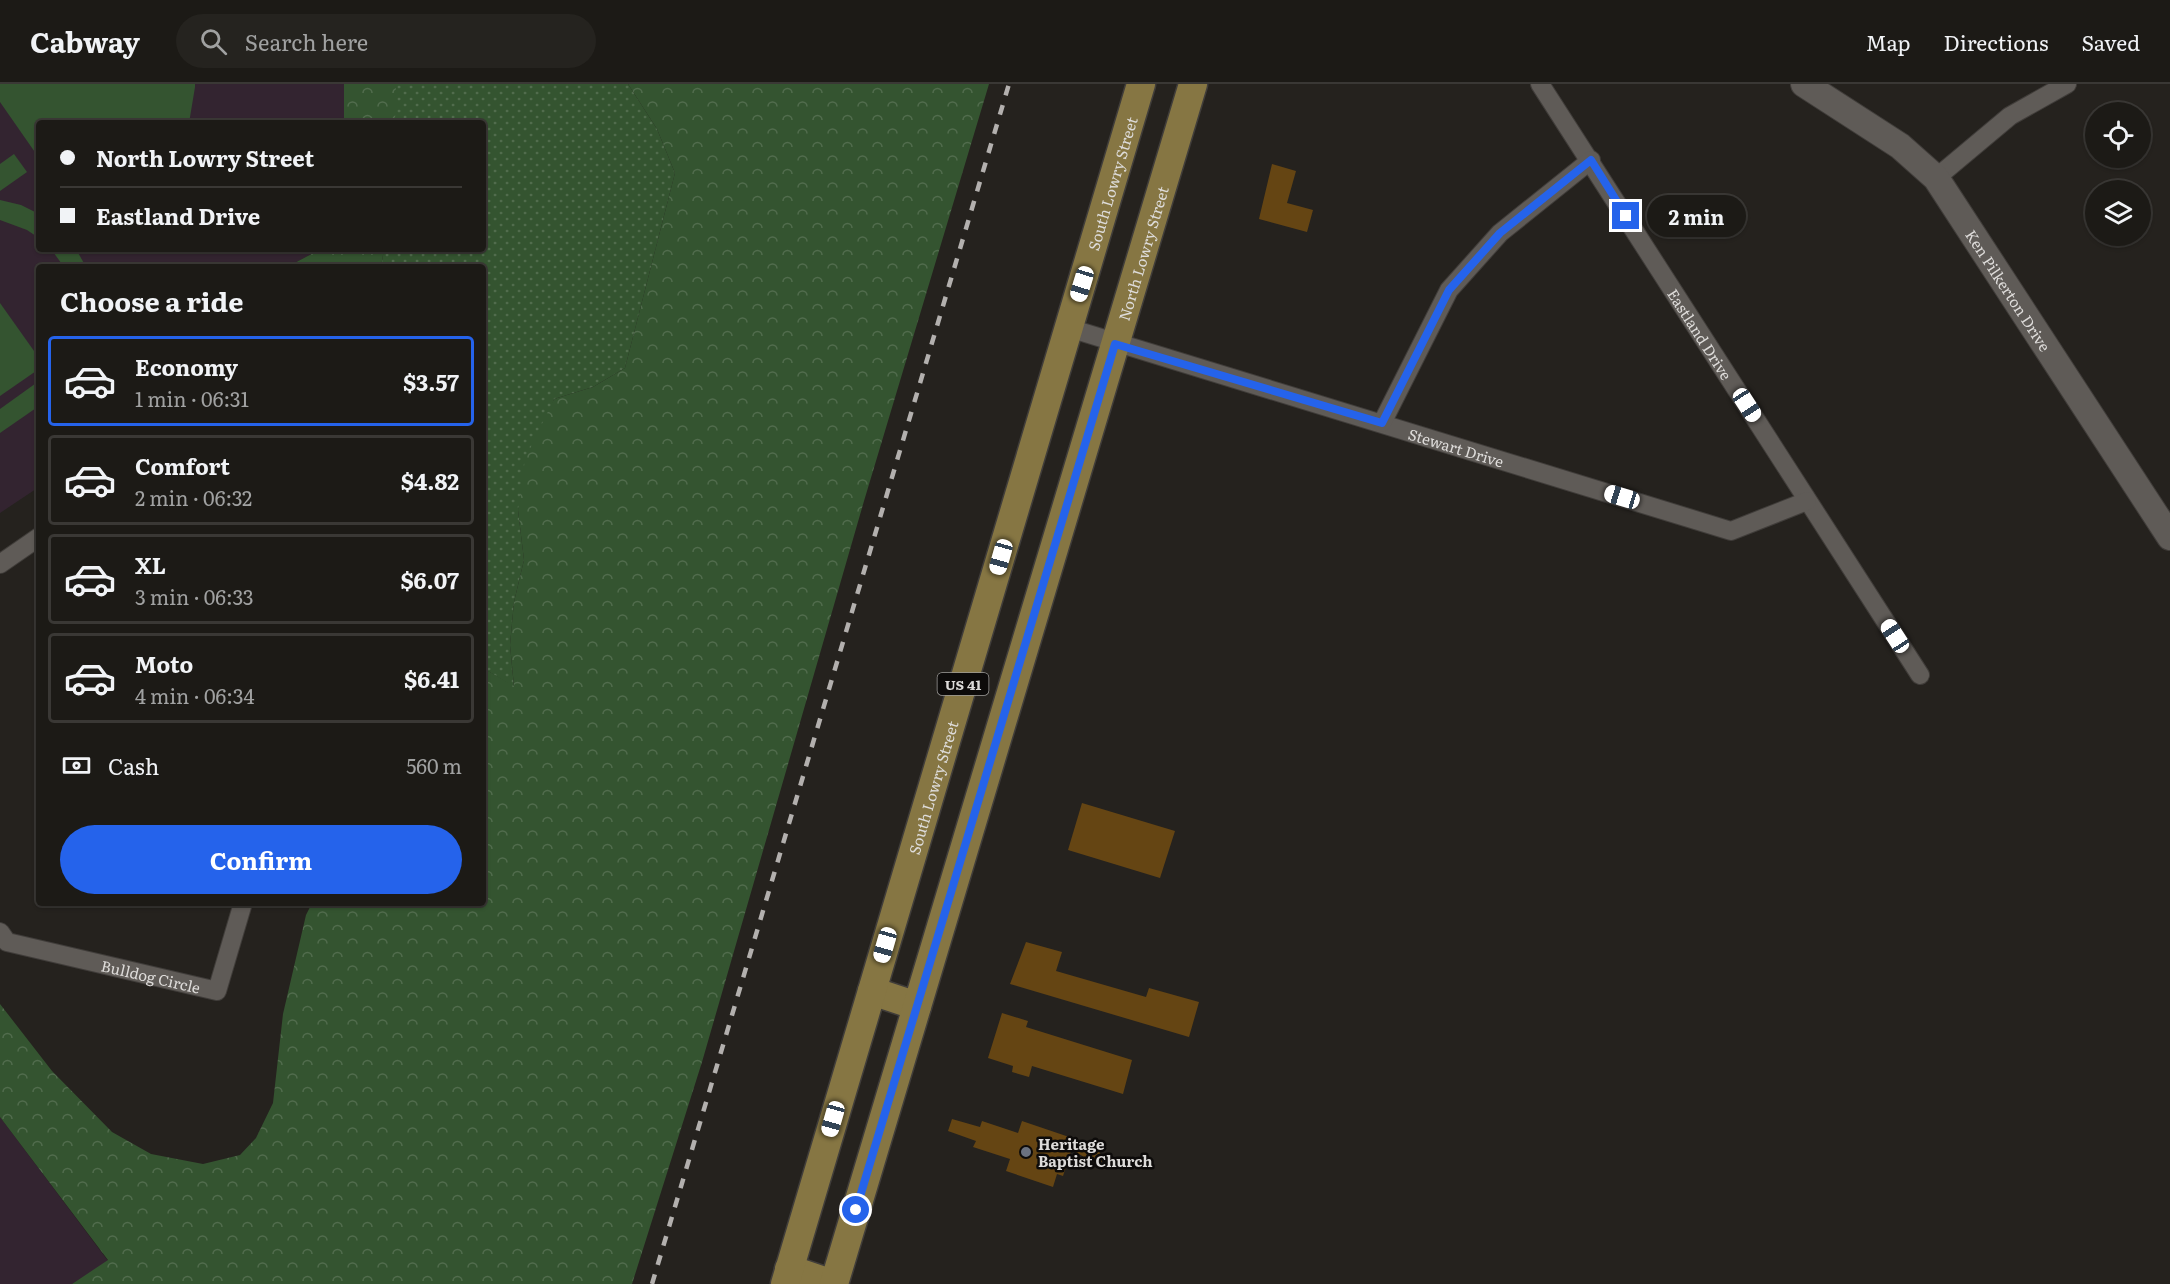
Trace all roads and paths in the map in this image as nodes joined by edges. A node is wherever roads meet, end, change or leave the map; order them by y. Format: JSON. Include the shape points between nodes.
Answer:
{"nodes":[{"id":1,"x":1141,"y":84,"type":"edge"},
{"id":2,"x":1193,"y":84,"type":"edge"},
{"id":3,"x":1540,"y":84,"type":"edge"},
{"id":4,"x":1804,"y":84,"type":"edge"},
{"id":5,"x":2067,"y":84,"type":"edge"},
{"id":6,"x":1591,"y":160,"type":"junction"},
{"id":7,"x":1936,"y":178,"type":"junction"},
{"id":8,"x":1069,"y":328,"type":"junction"},
{"id":9,"x":1115,"y":344,"type":"junction"},
{"id":10,"x":1382,"y":423,"type":"junction"},
{"id":11,"x":1807,"y":501,"type":"junction"},
{"id":12,"x":2170,"y":537,"type":"edge"},
{"id":13,"x":36,"y":539,"type":"edge"},
{"id":14,"x":0,"y":564,"type":"edge"},
{"id":15,"x":1920,"y":675,"type":"dead end"},
{"id":16,"x":242,"y":906,"type":"edge"},
{"id":17,"x":0,"y":932,"type":"edge"},
{"id":18,"x":872,"y":991,"type":"junction"},
{"id":19,"x":917,"y":1006,"type":"junction"},
{"id":20,"x":787,"y":1277,"type":"edge"},
{"id":21,"x":834,"y":1284,"type":"edge"}],
"edges":[{"from":1,"to":8,"type":"main road","name":"South Lowry Street","number":"US 41"},
{"from":2,"to":9,"type":"main road","name":"North Lowry Street","number":"US 41"},
{"from":3,"to":6,"type":"street","name":"Eastland Drive"},
{"from":4,"to":7,"type":"street","name":"Ken Pilkerton Drive","via":[[1900,146]]},
{"from":5,"to":7,"type":"street","via":[[2010,116]]},
{"from":6,"to":10,"type":"street","via":[[1500,233],[1449,290]]},
{"from":6,"to":11,"type":"street","name":"Eastland Drive"},
{"from":7,"to":12,"type":"street","name":"Ken Pilkerton Drive"},
{"from":8,"to":9,"type":"street","name":"Stewart Drive"},
{"from":8,"to":18,"type":"main road","name":"South Lowry Street","number":"US 41"},
{"from":9,"to":10,"type":"street","name":"Stewart Drive"},
{"from":9,"to":19,"type":"main road","name":"North Lowry Street","number":"US 41"},
{"from":10,"to":11,"type":"street","name":"Stewart Drive","via":[[1731,531]]},
{"from":11,"to":15,"type":"street","name":"Eastland Drive"},
{"from":13,"to":14,"type":"street"},
{"from":16,"to":17,"type":"street","name":"Bulldog Circle","via":[[218,991],[7,942]]},
{"from":18,"to":19,"type":"main road"},
{"from":18,"to":20,"type":"main road","name":"South Lowry Street","number":"US 41"},
{"from":19,"to":21,"type":"main road","name":"North Lowry Street","number":"US 41"},
{"from":20,"to":21,"type":"main road"}]}
